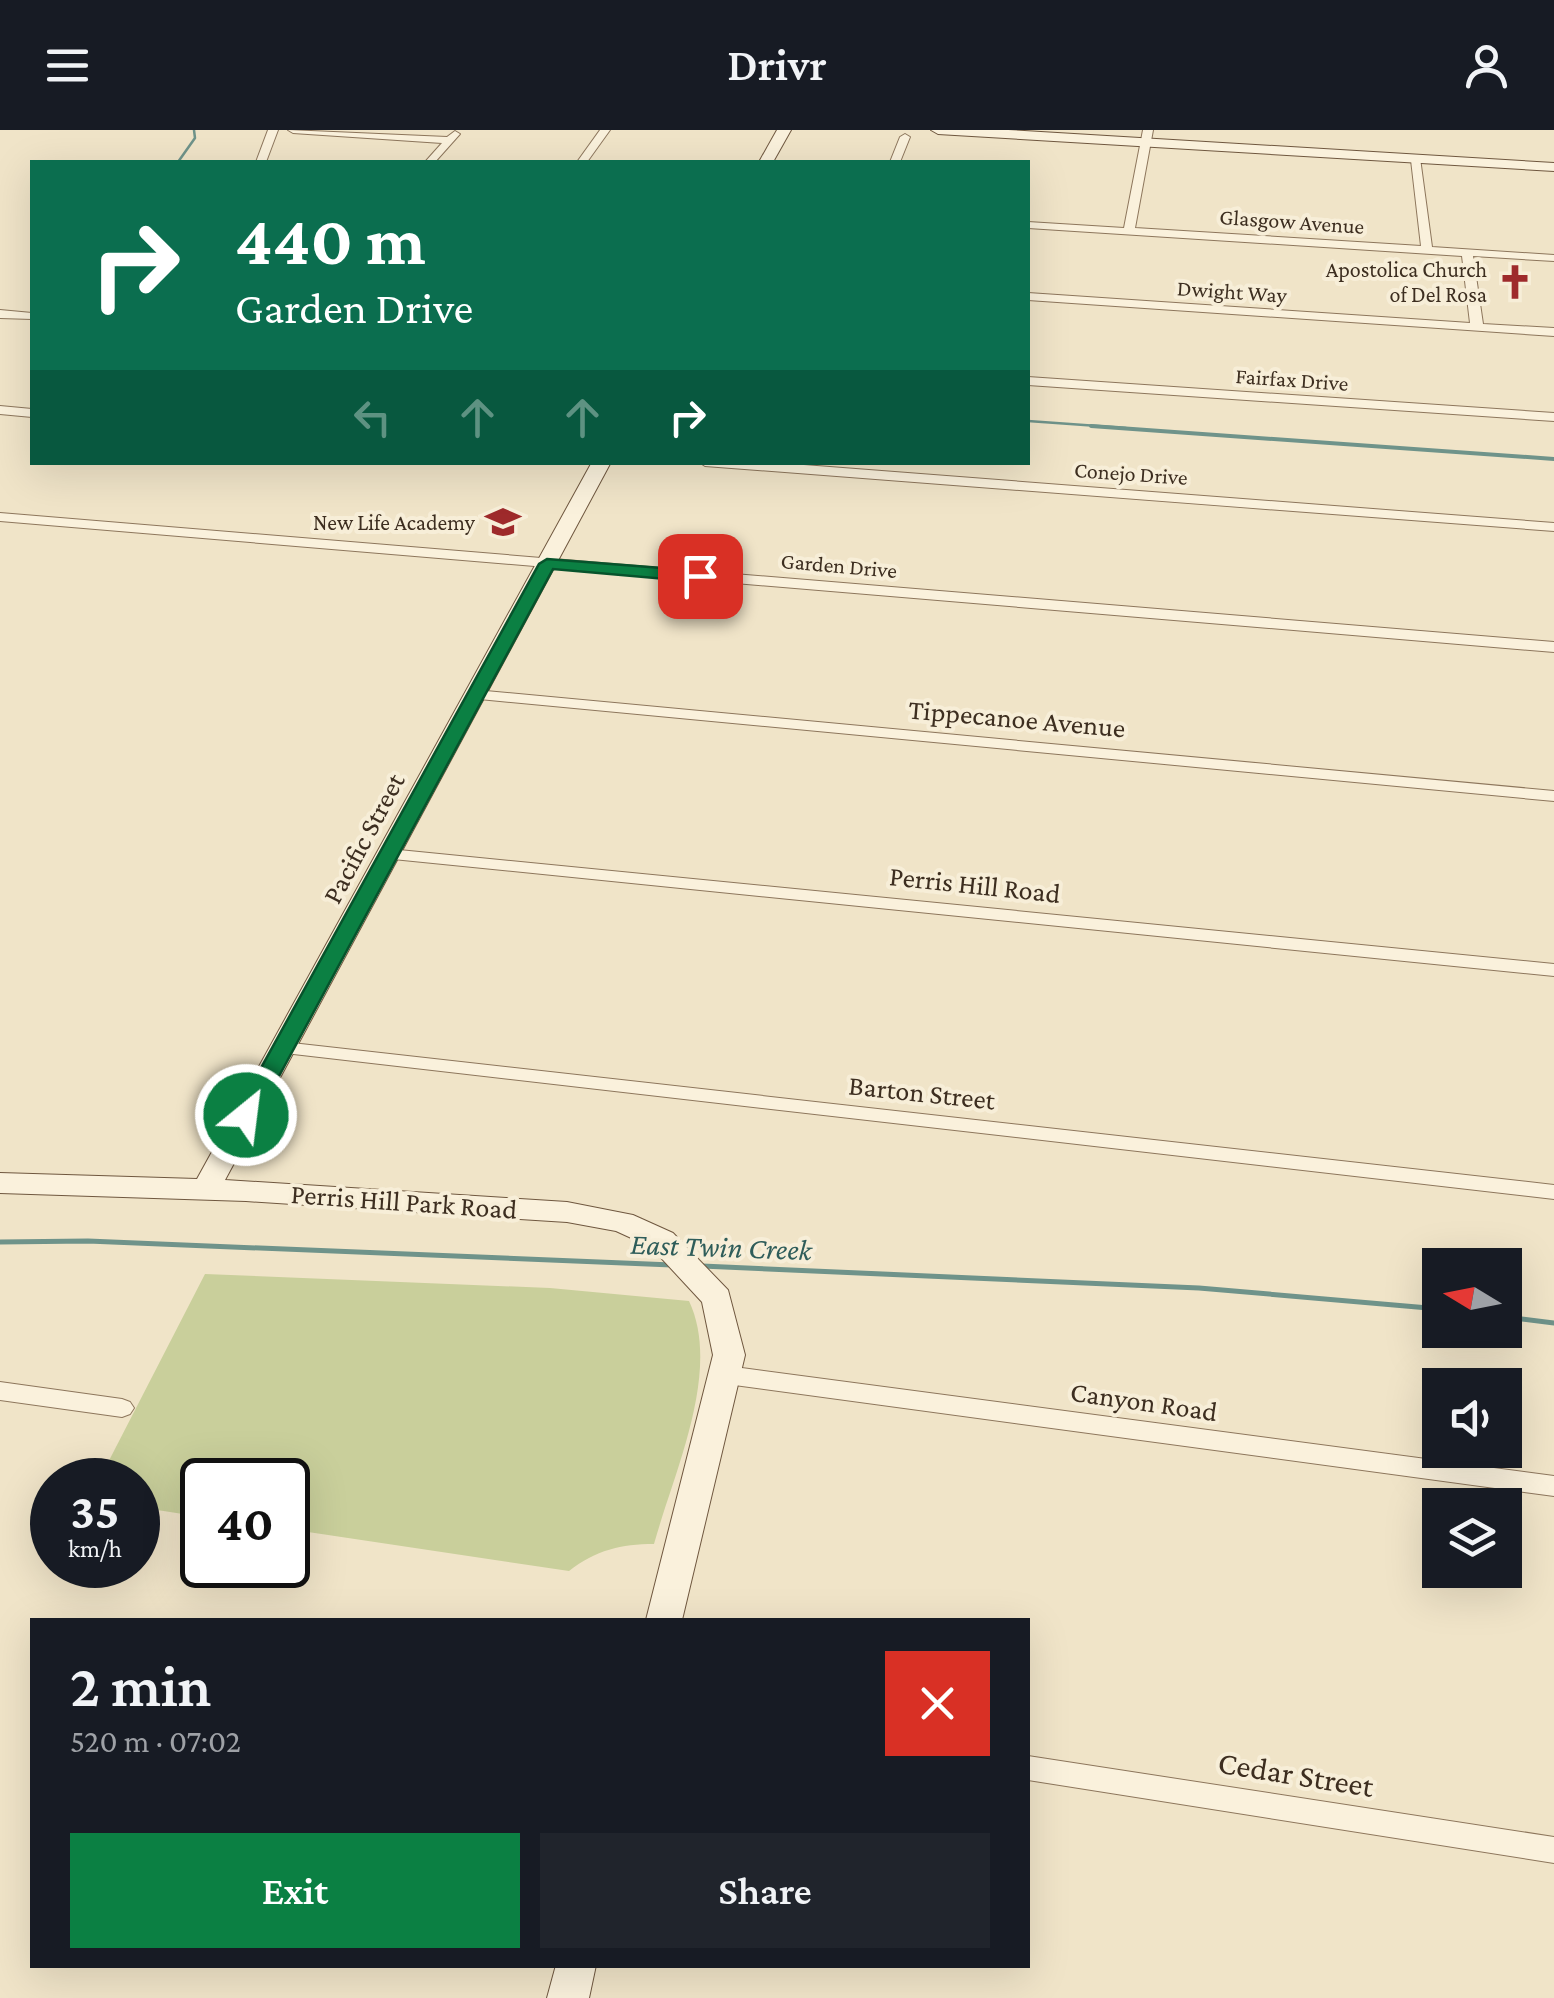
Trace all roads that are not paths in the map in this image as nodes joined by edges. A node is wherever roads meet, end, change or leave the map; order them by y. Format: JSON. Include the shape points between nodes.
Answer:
{"nodes":[{"id":1,"x":273,"y":130,"type":"edge"},
{"id":2,"x":293,"y":130,"type":"edge"},
{"id":3,"x":605,"y":130,"type":"edge"},
{"id":4,"x":784,"y":130,"type":"edge"},
{"id":5,"x":938,"y":130,"type":"edge"},
{"id":6,"x":454,"y":135,"type":"edge"},
{"id":7,"x":1147,"y":137,"type":"edge"},
{"id":8,"x":905,"y":138,"type":"dead end"},
{"id":9,"x":262,"y":160,"type":"edge"},
{"id":10,"x":432,"y":160,"type":"edge"},
{"id":11,"x":583,"y":160,"type":"edge"},
{"id":12,"x":767,"y":160,"type":"edge"},
{"id":13,"x":896,"y":160,"type":"edge"},
{"id":14,"x":1416,"y":160,"type":"junction"},
{"id":15,"x":1554,"y":168,"type":"edge"},
{"id":16,"x":1030,"y":225,"type":"edge"},
{"id":17,"x":1129,"y":231,"type":"junction"},
{"id":18,"x":1427,"y":250,"type":"junction"},
{"id":19,"x":1467,"y":253,"type":"junction"},
{"id":20,"x":1554,"y":258,"type":"edge"},
{"id":21,"x":1030,"y":298,"type":"edge"},
{"id":22,"x":0,"y":314,"type":"edge"},
{"id":23,"x":30,"y":316,"type":"edge"},
{"id":24,"x":1477,"y":327,"type":"junction"},
{"id":25,"x":1554,"y":332,"type":"edge"},
{"id":26,"x":1030,"y":380,"type":"edge"},
{"id":27,"x":0,"y":410,"type":"edge"},
{"id":28,"x":30,"y":412,"type":"edge"},
{"id":29,"x":1554,"y":417,"type":"edge"},
{"id":30,"x":600,"y":465,"type":"edge"},
{"id":31,"x":745,"y":465,"type":"edge"},
{"id":32,"x":0,"y":517,"type":"edge"},
{"id":33,"x":1554,"y":528,"type":"edge"},
{"id":34,"x":547,"y":564,"type":"junction"},
{"id":35,"x":1554,"y":647,"type":"edge"},
{"id":36,"x":476,"y":695,"type":"junction"},
{"id":37,"x":1554,"y":796,"type":"edge"},
{"id":38,"x":390,"y":854,"type":"junction"},
{"id":39,"x":1554,"y":970,"type":"edge"},
{"id":40,"x":283,"y":1048,"type":"junction"},
{"id":41,"x":0,"y":1183,"type":"edge"},
{"id":42,"x":206,"y":1189,"type":"junction"},
{"id":43,"x":1554,"y":1192,"type":"edge"},
{"id":44,"x":726,"y":1376,"type":"junction"},
{"id":45,"x":0,"y":1391,"type":"edge"},
{"id":46,"x":122,"y":1408,"type":"dead end"},
{"id":47,"x":1554,"y":1486,"type":"edge"},
{"id":48,"x":665,"y":1618,"type":"edge"},
{"id":49,"x":1030,"y":1768,"type":"edge"},
{"id":50,"x":1554,"y":1850,"type":"edge"},
{"id":51,"x":575,"y":1968,"type":"edge"},
{"id":52,"x":568,"y":1998,"type":"edge"}],
"edges":[{"from":1,"to":9,"type":"street"},
{"from":2,"to":6,"type":"street"},
{"from":3,"to":11,"type":"street"},
{"from":4,"to":12,"type":"street"},
{"from":5,"to":7,"type":"street"},
{"from":6,"to":10,"type":"street"},
{"from":7,"to":14,"type":"street"},
{"from":7,"to":17,"type":"street"},
{"from":8,"to":13,"type":"street"},
{"from":14,"to":15,"type":"street"},
{"from":14,"to":18,"type":"street"},
{"from":16,"to":17,"type":"street","name":"Glasgow Avenue"},
{"from":17,"to":18,"type":"street","name":"Glasgow Avenue"},
{"from":18,"to":19,"type":"street","name":"Glasgow Avenue"},
{"from":19,"to":20,"type":"street","name":"Glasgow Avenue"},
{"from":19,"to":24,"type":"street"},
{"from":21,"to":24,"type":"street","name":"Dwight Way"},
{"from":22,"to":23,"type":"street"},
{"from":24,"to":25,"type":"street","name":"Dwight Way"},
{"from":26,"to":29,"type":"street","name":"Fairfax Drive"},
{"from":27,"to":28,"type":"street"},
{"from":30,"to":34,"type":"street","name":"Pacific Street"},
{"from":31,"to":33,"type":"street","name":"Conejo Drive"},
{"from":32,"to":34,"type":"street","name":"Garden Drive"},
{"from":34,"to":35,"type":"street","name":"Garden Drive"},
{"from":34,"to":36,"type":"street","name":"Pacific Street"},
{"from":36,"to":37,"type":"street","name":"Tippecanoe Avenue"},
{"from":36,"to":38,"type":"street","name":"Pacific Street"},
{"from":38,"to":39,"type":"street","name":"Perris Hill Road"},
{"from":38,"to":40,"type":"street","name":"Pacific Street"},
{"from":40,"to":42,"type":"street","name":"Pacific Street"},
{"from":40,"to":43,"type":"street","name":"Barton Street"},
{"from":41,"to":42,"type":"street","name":"Perris Hill Park Road"},
{"from":42,"to":44,"type":"street","name":"Perris Hill Park Road","via":[[567,1212],[654,1235],[713,1293],[728,1335]]},
{"from":44,"to":47,"type":"street","name":"Canyon Road"},
{"from":44,"to":48,"type":"street"},
{"from":45,"to":46,"type":"street"},
{"from":49,"to":50,"type":"street","name":"Cedar Street"},
{"from":51,"to":52,"type":"street"}]}
